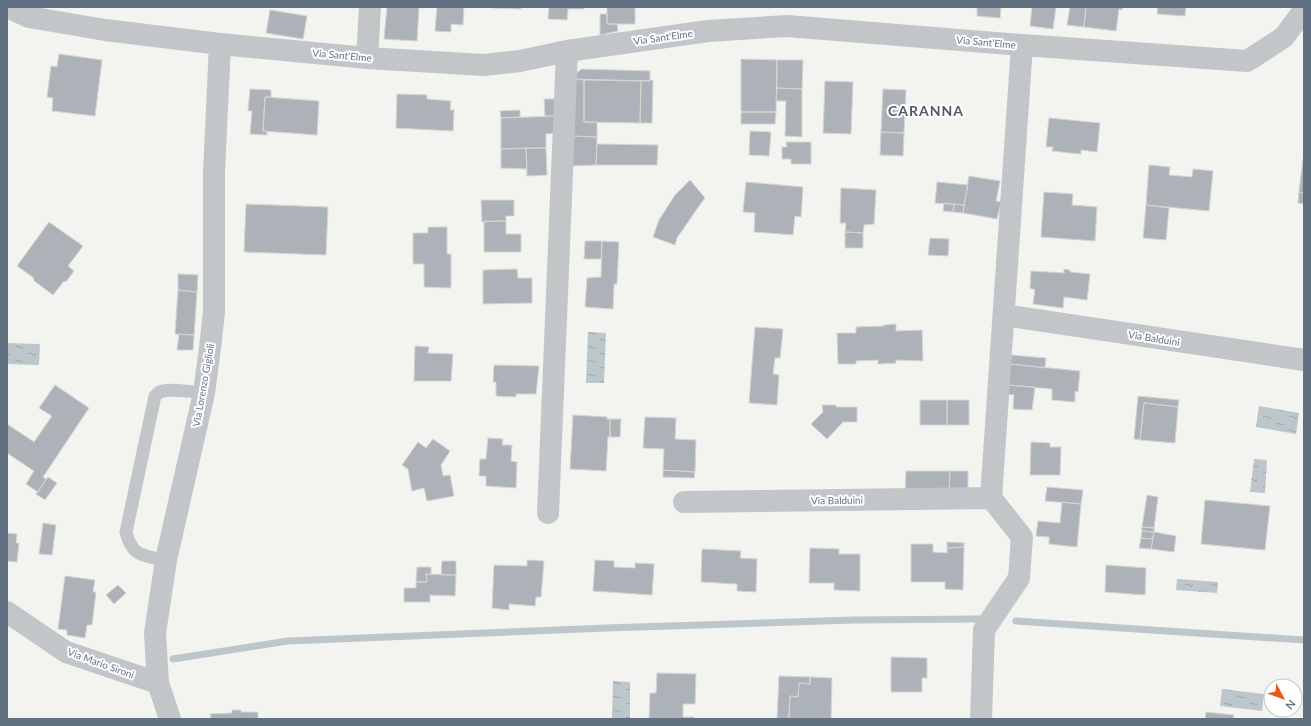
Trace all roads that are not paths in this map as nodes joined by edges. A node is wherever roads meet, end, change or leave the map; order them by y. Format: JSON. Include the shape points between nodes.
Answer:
{"nodes":[{"id":1,"x":7,"y":7,"type":"edge"},
{"id":2,"x":370,"y":7,"type":"edge"},
{"id":3,"x":1304,"y":10,"type":"edge"},
{"id":4,"x":220,"y":44,"type":"junction"},
{"id":5,"x":1022,"y":45,"type":"junction"},
{"id":6,"x":567,"y":51,"type":"junction"},
{"id":7,"x":368,"y":58,"type":"junction"},
{"id":8,"x":1004,"y":315,"type":"junction"},
{"id":9,"x":1304,"y":360,"type":"edge"},
{"id":10,"x":204,"y":393,"type":"junction"},
{"id":11,"x":991,"y":498,"type":"junction"},
{"id":12,"x":684,"y":502,"type":"dead end"},
{"id":13,"x":548,"y":513,"type":"dead end"},
{"id":14,"x":166,"y":560,"type":"junction"},
{"id":15,"x":7,"y":612,"type":"edge"},
{"id":16,"x":158,"y":683,"type":"junction"},
{"id":17,"x":170,"y":719,"type":"edge"},
{"id":18,"x":981,"y":719,"type":"edge"}],
"edges":[{"from":1,"to":4,"type":"street","name":"Via Sant'Elme","via":[[29,17],[105,30]]},
{"from":2,"to":7,"type":"street"},
{"from":3,"to":5,"type":"street","name":"Via Sant'Elme","via":[[1284,37],[1247,61]]},
{"from":4,"to":7,"type":"street","name":"Via Sant'Elme"},
{"from":4,"to":10,"type":"street","name":"Via Lorenzo Giglioli","via":[[214,172],[214,312]]},
{"from":5,"to":6,"type":"street","name":"Via Sant'Elme","via":[[787,26],[708,31]]},
{"from":5,"to":8,"type":"street"},
{"from":6,"to":7,"type":"street","name":"Via Sant'Elme","via":[[520,61],[484,65]]},
{"from":6,"to":13,"type":"street"},
{"from":8,"to":9,"type":"street","name":"Via Balduini"},
{"from":8,"to":11,"type":"street"},
{"from":10,"to":14,"type":"street","name":"Via Lorenzo Giglioli"},
{"from":10,"to":14,"type":"lane","via":[[184,390],[160,392],[155,396],[126,532],[135,551],[144,556]]},
{"from":11,"to":12,"type":"street","name":"Via Balduini"},
{"from":11,"to":18,"type":"street","via":[[1022,537],[1020,578],[984,630]]},
{"from":14,"to":16,"type":"street","name":"Via Lorenzo Giglioli","via":[[155,633]]},
{"from":15,"to":16,"type":"street","name":"Via Mario Sironi","via":[[66,652]]},
{"from":16,"to":17,"type":"street","name":"Via Lorenzo Giglioli"}]}
